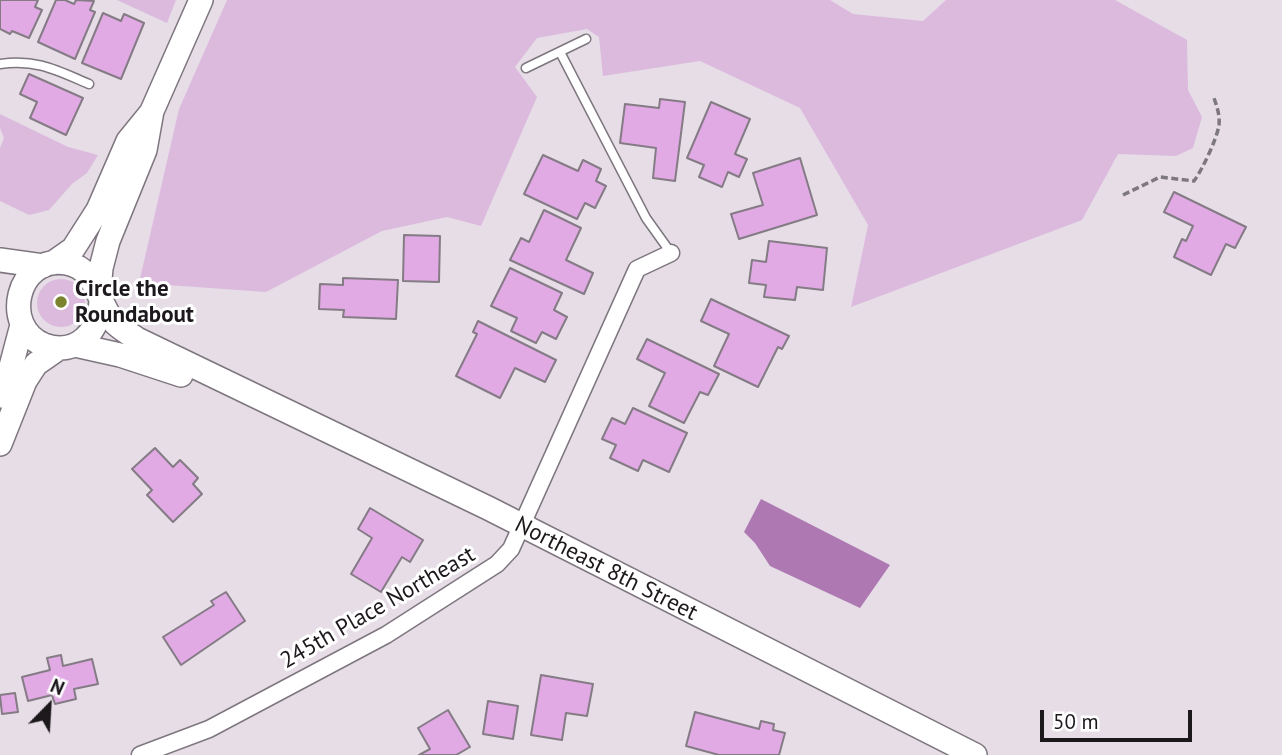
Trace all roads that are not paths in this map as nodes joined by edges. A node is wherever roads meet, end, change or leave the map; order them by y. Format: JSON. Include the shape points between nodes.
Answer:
{"nodes":[{"id":1,"x":201,"y":0,"type":"edge"},
{"id":2,"x":586,"y":39,"type":"dead end"},
{"id":3,"x":560,"y":52,"type":"junction"},
{"id":4,"x":0,"y":64,"type":"edge"},
{"id":5,"x":526,"y":68,"type":"dead end"},
{"id":6,"x":89,"y":84,"type":"dead end"},
{"id":7,"x":152,"y":111,"type":"junction"},
{"id":8,"x":671,"y":253,"type":"joint"},
{"id":9,"x":0,"y":260,"type":"edge"},
{"id":10,"x":48,"y":264,"type":"junction"},
{"id":11,"x":0,"y":288,"type":"edge"},
{"id":12,"x":100,"y":296,"type":"junction"},
{"id":13,"x":20,"y":321,"type":"junction"},
{"id":14,"x":67,"y":346,"type":"junction"},
{"id":15,"x":235,"y":387,"type":"junction"},
{"id":16,"x":0,"y":396,"type":"edge"},
{"id":17,"x":0,"y":444,"type":"edge"},
{"id":18,"x":522,"y":526,"type":"junction"},
{"id":19,"x":140,"y":755,"type":"edge"},
{"id":20,"x":975,"y":755,"type":"edge"}],
"edges":[{"from":1,"to":7,"type":"street"},
{"from":2,"to":3,"type":"lane"},
{"from":3,"to":5,"type":"lane"},
{"from":3,"to":8,"type":"lane","via":[[646,218]]},
{"from":4,"to":6,"type":"lane","via":[[22,61],[42,65]]},
{"from":7,"to":10,"type":"street","via":[[128,141],[97,210],[73,249]]},
{"from":7,"to":12,"type":"street","via":[[145,150],[111,229],[101,268]]},
{"from":8,"to":18,"type":"street","name":"245th Place Northeast","via":[[636,269]]},
{"from":9,"to":10,"type":"street"},
{"from":10,"to":12,"type":"street","via":[[76,266],[94,281]]},
{"from":10,"to":13,"type":"street","via":[[24,281],[16,304]]},
{"from":11,"to":13,"type":"street"},
{"from":12,"to":14,"type":"street","via":[[96,327],[87,338]]},
{"from":12,"to":15,"type":"street","name":"Northeast 8th Street","via":[[115,323],[136,339]]},
{"from":13,"to":14,"type":"street","via":[[37,342]]},
{"from":13,"to":16,"type":"street"},
{"from":14,"to":15,"type":"street","name":"Northeast 8th Street","via":[[120,355],[210,385]]},
{"from":14,"to":17,"type":"street","via":[[36,364],[24,381]]},
{"from":15,"to":18,"type":"street","name":"Northeast 8th Street"},
{"from":18,"to":19,"type":"street","name":"245th Place Northeast","via":[[511,550],[498,564],[386,635],[209,729]]},
{"from":18,"to":20,"type":"street","name":"Northeast 8th Street"}]}
